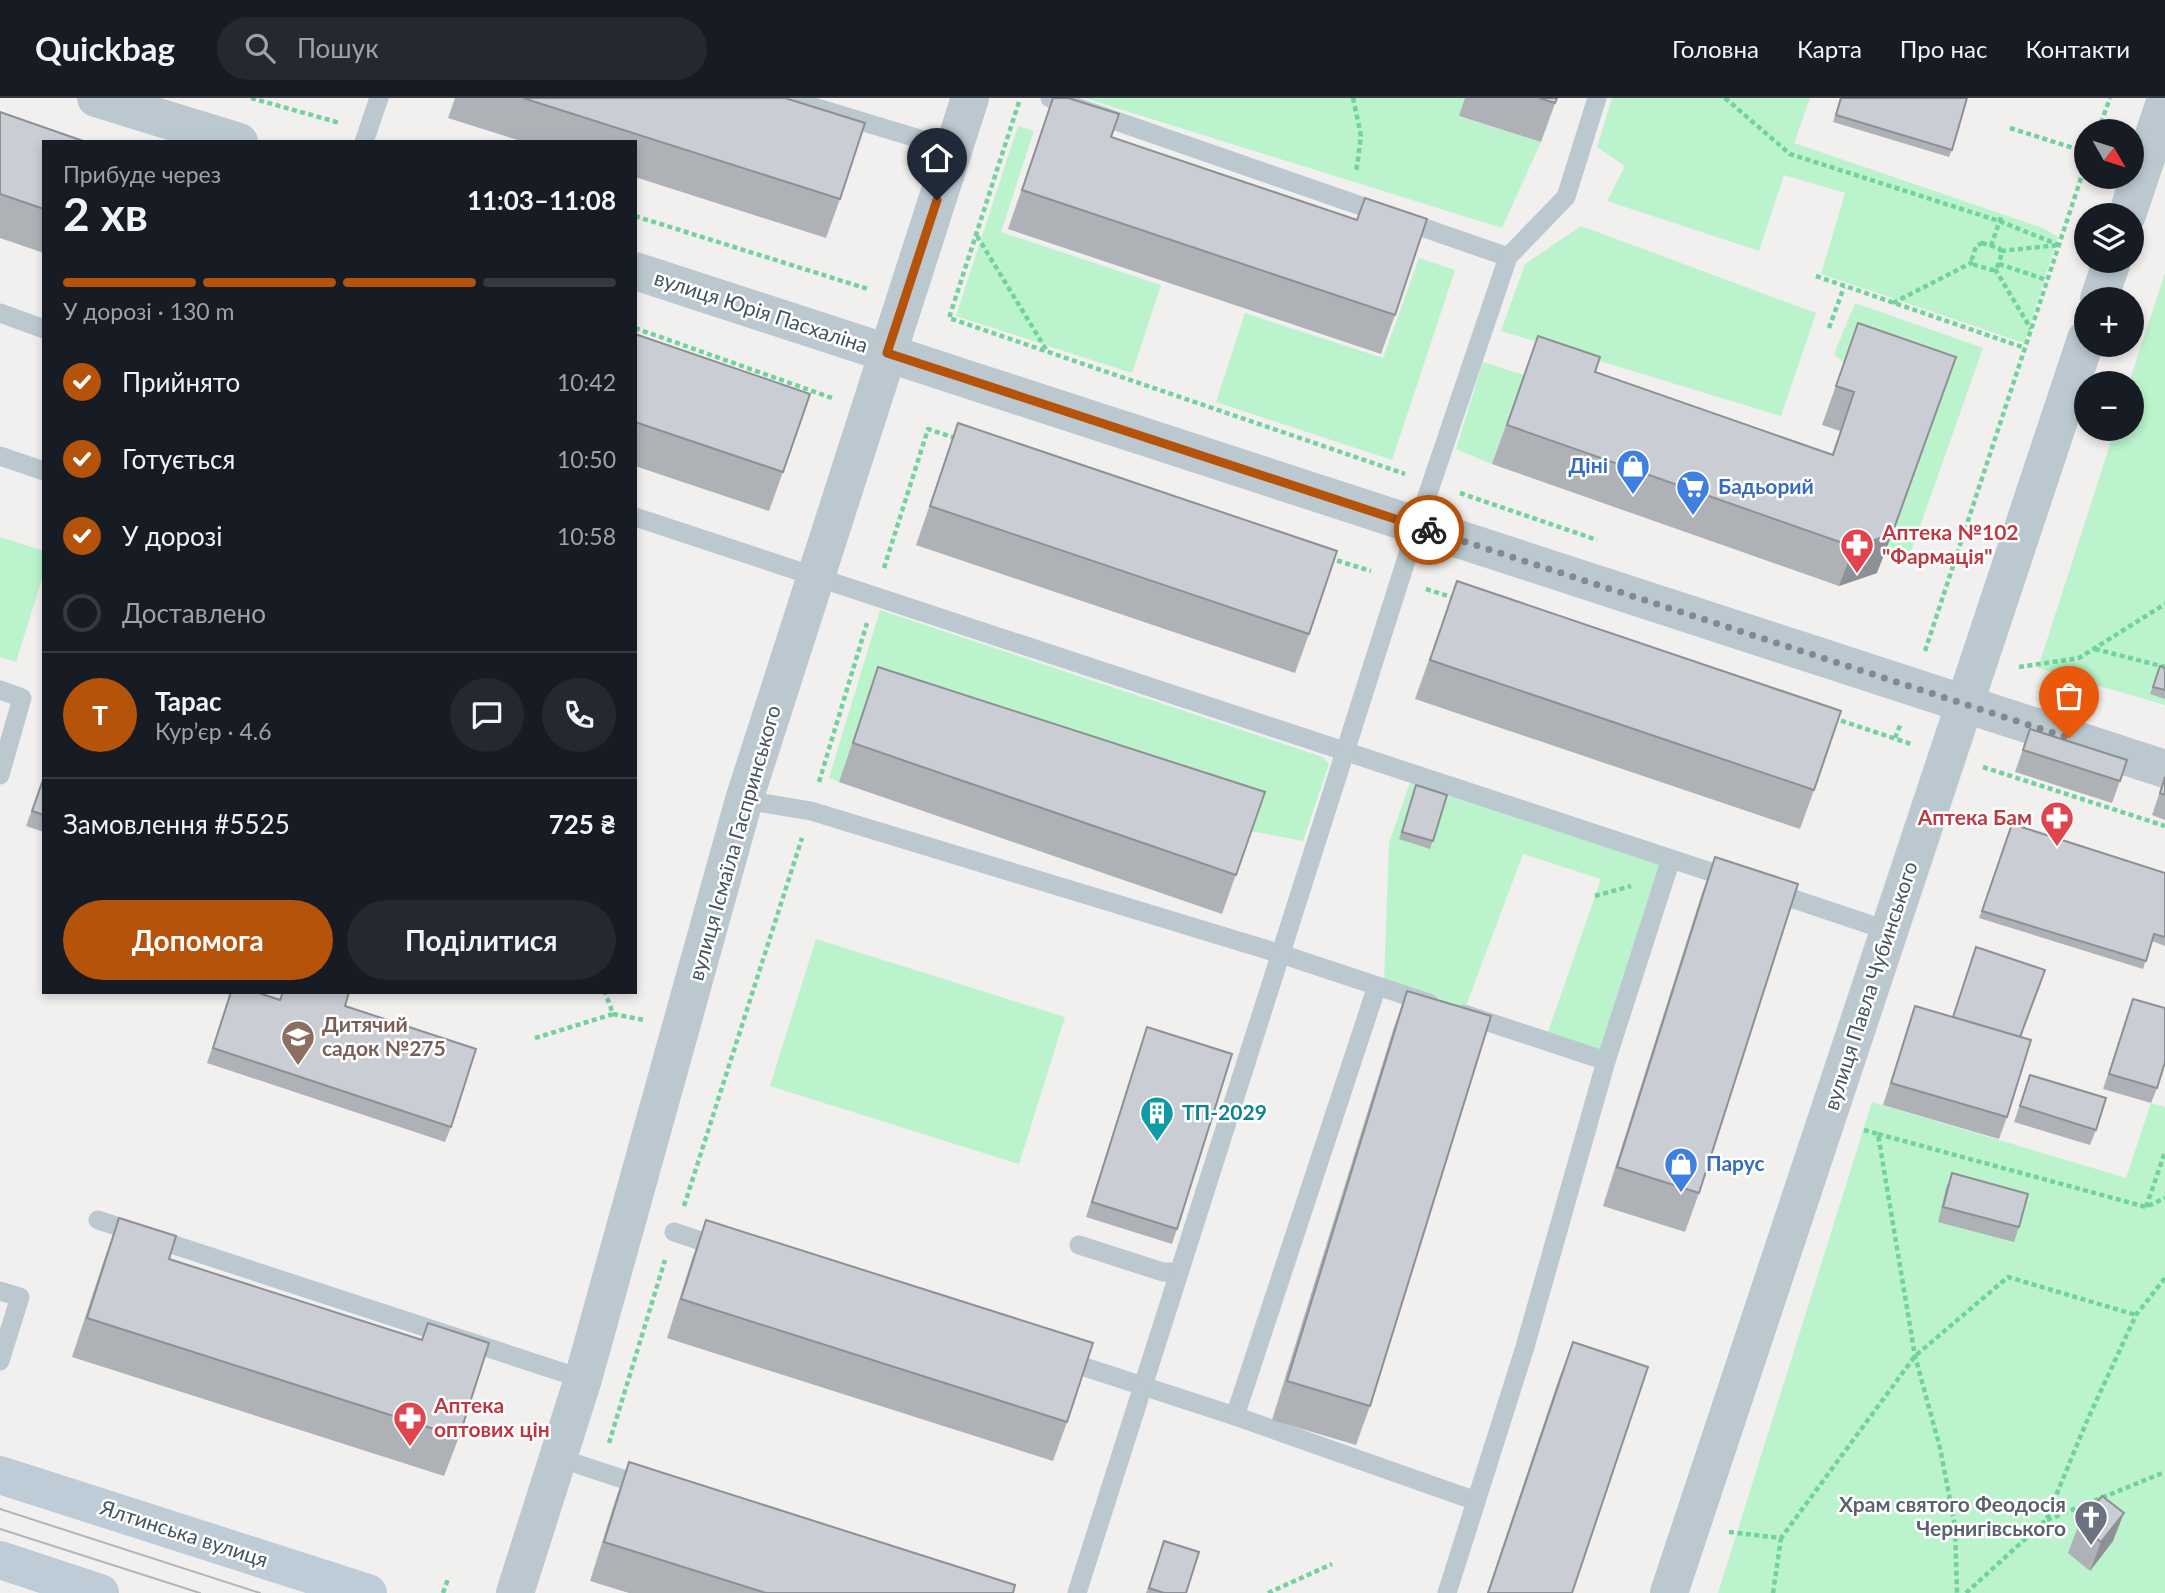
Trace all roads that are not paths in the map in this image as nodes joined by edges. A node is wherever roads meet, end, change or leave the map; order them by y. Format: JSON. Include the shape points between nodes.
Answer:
{"nodes":[{"id":1,"x":96,"y":98,"type":"edge"},
{"id":2,"x":379,"y":98,"type":"edge"},
{"id":3,"x":784,"y":98,"type":"edge"},
{"id":4,"x":970,"y":98,"type":"edge"},
{"id":5,"x":1050,"y":98,"type":"edge"},
{"id":6,"x":1597,"y":98,"type":"edge"},
{"id":7,"x":2165,"y":102,"type":"edge"},
{"id":8,"x":366,"y":136,"type":"edge"},
{"id":9,"x":228,"y":140,"type":"edge"},
{"id":10,"x":953,"y":149,"type":"junction"},
{"id":11,"x":2131,"y":203,"type":"edge"},
{"id":12,"x":1508,"y":257,"type":"junction"},
{"id":13,"x":637,"y":272,"type":"edge"},
{"id":14,"x":0,"y":313,"type":"edge"},
{"id":15,"x":42,"y":328,"type":"edge"},
{"id":16,"x":887,"y":353,"type":"junction"},
{"id":17,"x":2080,"y":357,"type":"edge"},
{"id":18,"x":0,"y":456,"type":"edge"},
{"id":19,"x":42,"y":470,"type":"edge"},
{"id":20,"x":637,"y":518,"type":"edge"},
{"id":21,"x":1417,"y":526,"type":"junction"},
{"id":22,"x":816,"y":575,"type":"junction"},
{"id":23,"x":1970,"y":686,"type":"junction"},
{"id":24,"x":0,"y":690,"type":"edge"},
{"id":25,"x":1345,"y":750,"type":"junction"},
{"id":26,"x":2165,"y":769,"type":"edge"},
{"id":27,"x":0,"y":775,"type":"edge"},
{"id":28,"x":744,"y":800,"type":"junction"},
{"id":29,"x":1671,"y":859,"type":"junction"},
{"id":30,"x":1889,"y":931,"type":"junction"},
{"id":31,"x":1280,"y":954,"type":"junction"},
{"id":32,"x":1377,"y":986,"type":"junction"},
{"id":33,"x":1606,"y":1061,"type":"junction"},
{"id":34,"x":99,"y":1220,"type":"dead end"},
{"id":35,"x":674,"y":1232,"type":"road end"},
{"id":36,"x":1079,"y":1245,"type":"dead end"},
{"id":37,"x":739,"y":1253,"type":"edge"},
{"id":38,"x":1180,"y":1272,"type":"junction"},
{"id":39,"x":0,"y":1290,"type":"edge"},
{"id":40,"x":1038,"y":1352,"type":"edge"},
{"id":41,"x":0,"y":1361,"type":"edge"},
{"id":42,"x":583,"y":1379,"type":"junction"},
{"id":43,"x":1143,"y":1386,"type":"junction"},
{"id":44,"x":1235,"y":1416,"type":"junction"},
{"id":45,"x":559,"y":1458,"type":"junction"},
{"id":46,"x":0,"y":1475,"type":"edge"},
{"id":47,"x":665,"y":1493,"type":"edge"},
{"id":48,"x":1476,"y":1501,"type":"junction"},
{"id":49,"x":0,"y":1560,"type":"edge"},
{"id":50,"x":100,"y":1593,"type":"edge"},
{"id":51,"x":368,"y":1593,"type":"edge"},
{"id":52,"x":515,"y":1593,"type":"edge"},
{"id":53,"x":1077,"y":1593,"type":"edge"},
{"id":54,"x":1447,"y":1593,"type":"edge"},
{"id":55,"x":1669,"y":1593,"type":"edge"}],
"edges":[{"from":1,"to":9,"type":"street"},
{"from":2,"to":8,"type":"lane"},
{"from":3,"to":10,"type":"lane"},
{"from":4,"to":10,"type":"street","name":"вулиця Ісмаїла Гаспринського"},
{"from":5,"to":12,"type":"lane"},
{"from":6,"to":12,"type":"lane","via":[[1566,197]]},
{"from":7,"to":11,"type":"street"},
{"from":10,"to":16,"type":"street","name":"вулиця Ісмаїла Гаспринського"},
{"from":12,"to":21,"type":"lane"},
{"from":13,"to":16,"type":"street","name":"вулиця Юрія Пасхаліна"},
{"from":14,"to":15,"type":"lane"},
{"from":16,"to":21,"type":"street","name":"вулиця Юрія Пасхаліна"},
{"from":16,"to":22,"type":"street","name":"вулиця Ісмаїла Гаспринського"},
{"from":17,"to":23,"type":"street","name":"вулиця Павла Чубинського"},
{"from":18,"to":19,"type":"lane"},
{"from":20,"to":22,"type":"lane"},
{"from":21,"to":23,"type":"street","name":"вулиця Юрія Пасхаліна","via":[[1914,688]]},
{"from":21,"to":25,"type":"lane"},
{"from":22,"to":25,"type":"lane"},
{"from":22,"to":28,"type":"street","name":"вулиця Ісмаїла Гаспринського"},
{"from":23,"to":26,"type":"street","name":"вулиця Юрія Пасхаліна"},
{"from":23,"to":30,"type":"street","name":"вулиця Павла Чубинського"},
{"from":24,"to":27,"type":"lane","via":[[22,698]]},
{"from":25,"to":29,"type":"lane"},
{"from":25,"to":31,"type":"lane"},
{"from":28,"to":31,"type":"lane","via":[[811,811]]},
{"from":28,"to":42,"type":"street","name":"вулиця Ісмаїла Гаспринського"},
{"from":29,"to":30,"type":"lane"},
{"from":29,"to":33,"type":"lane"},
{"from":30,"to":55,"type":"street","name":"вулиця Павла Чубинського"},
{"from":31,"to":32,"type":"lane"},
{"from":31,"to":38,"type":"lane"},
{"from":32,"to":33,"type":"lane"},
{"from":32,"to":44,"type":"lane"},
{"from":33,"to":48,"type":"lane"},
{"from":34,"to":42,"type":"lane"},
{"from":35,"to":37,"type":"lane"},
{"from":36,"to":38,"type":"lane","via":[[1163,1272]]},
{"from":38,"to":43,"type":"lane"},
{"from":39,"to":41,"type":"lane","via":[[20,1297]]},
{"from":40,"to":43,"type":"lane"},
{"from":42,"to":45,"type":"street","name":"вулиця Ісмаїла Гаспринського"},
{"from":43,"to":44,"type":"lane"},
{"from":43,"to":53,"type":"lane"},
{"from":44,"to":48,"type":"lane"},
{"from":45,"to":47,"type":"lane"},
{"from":45,"to":52,"type":"street","name":"вулиця Ісмаїла Гаспринського"},
{"from":46,"to":51,"type":"street","name":"Ялтинська вулиця"},
{"from":48,"to":54,"type":"lane"},
{"from":49,"to":50,"type":"street"}]}
